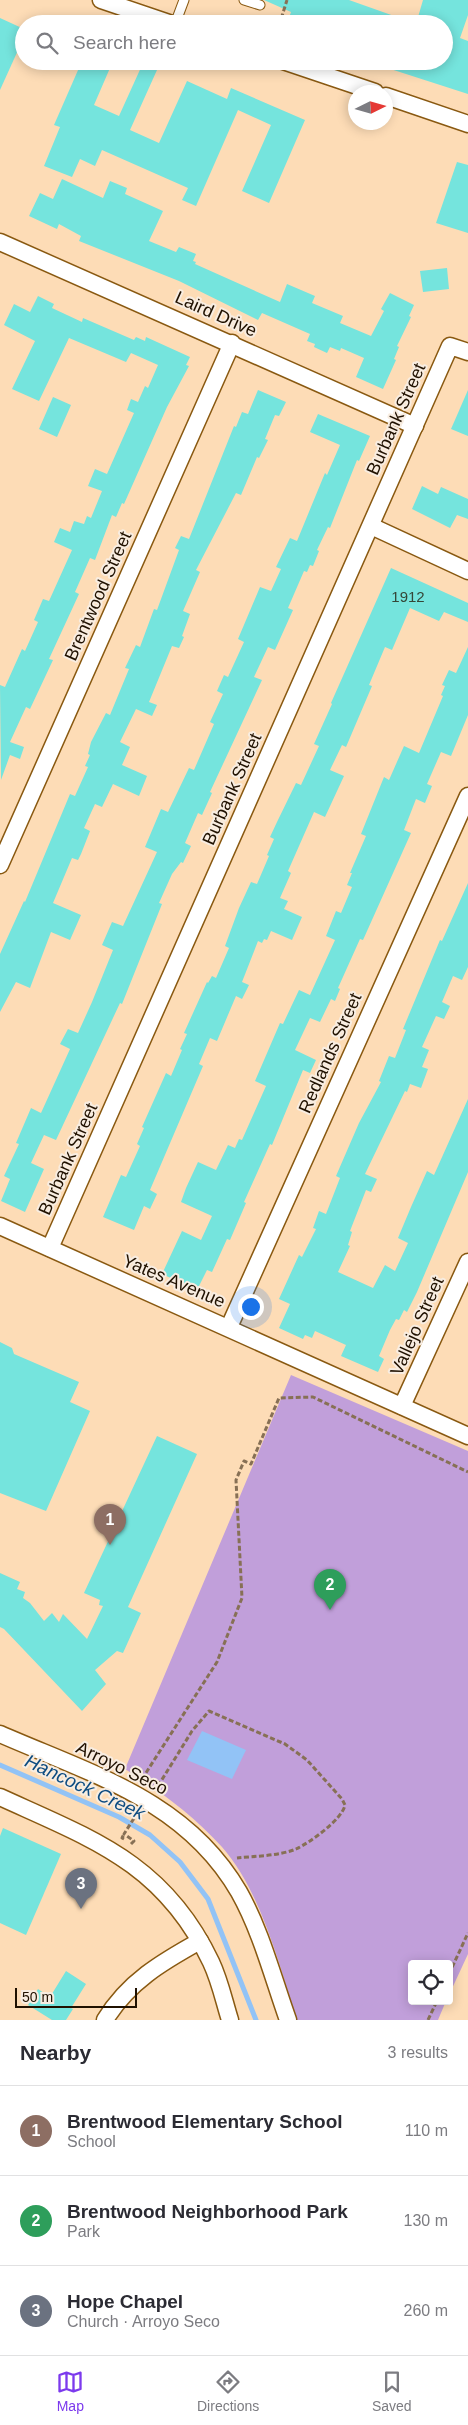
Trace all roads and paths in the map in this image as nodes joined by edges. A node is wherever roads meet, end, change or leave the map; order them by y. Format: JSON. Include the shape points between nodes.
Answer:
{"nodes":[{"id":1,"x":102,"y":0,"type":"edge"},
{"id":2,"x":184,"y":0,"type":"edge"},
{"id":3,"x":244,"y":0,"type":"edge"},
{"id":4,"x":287,"y":0,"type":"edge"},
{"id":5,"x":260,"y":5,"type":"dead end"},
{"id":6,"x":146,"y":15,"type":"edge"},
{"id":7,"x":177,"y":15,"type":"edge"},
{"id":8,"x":282,"y":15,"type":"edge"},
{"id":9,"x":310,"y":70,"type":"edge"},
{"id":10,"x":354,"y":85,"type":"edge"},
{"id":11,"x":393,"y":98,"type":"edge"},
{"id":12,"x":468,"y":124,"type":"edge"},
{"id":13,"x":1,"y":244,"type":"edge"},
{"id":14,"x":232,"y":343,"type":"junction"},
{"id":15,"x":468,"y":352,"type":"edge"},
{"id":16,"x":415,"y":426,"type":"junction"},
{"id":17,"x":371,"y":526,"type":"junction"},
{"id":18,"x":468,"y":571,"type":"edge"},
{"id":19,"x":468,"y":796,"type":"edge"},
{"id":20,"x":0,"y":865,"type":"edge"},
{"id":21,"x":0,"y":1226,"type":"edge"},
{"id":22,"x":50,"y":1248,"type":"junction"},
{"id":23,"x":468,"y":1262,"type":"edge"},
{"id":24,"x":229,"y":1327,"type":"junction"},
{"id":25,"x":402,"y":1406,"type":"junction"},
{"id":26,"x":468,"y":1436,"type":"edge"},
{"id":27,"x":468,"y":1472,"type":"edge"},
{"id":28,"x":0,"y":1734,"type":"edge"},
{"id":29,"x":142,"y":1779,"type":"dead end"},
{"id":30,"x":158,"y":1786,"type":"dead end"},
{"id":31,"x":0,"y":1798,"type":"edge"},
{"id":32,"x":137,"y":1814,"type":"dead end"},
{"id":33,"x":125,"y":1833,"type":"dead end"},
{"id":34,"x":237,"y":1858,"type":"dead end"},
{"id":35,"x":468,"y":1933,"type":"edge"},
{"id":36,"x":200,"y":1941,"type":"junction"},
{"id":37,"x":453,"y":1965,"type":"edge"},
{"id":38,"x":435,"y":2005,"type":"edge"},
{"id":39,"x":105,"y":2020,"type":"edge"},
{"id":40,"x":230,"y":2020,"type":"edge"},
{"id":41,"x":288,"y":2020,"type":"edge"},
{"id":42,"x":428,"y":2020,"type":"edge"}],
"edges":[{"from":1,"to":6,"type":"street"},
{"from":2,"to":7,"type":"lane"},
{"from":3,"to":5,"type":"lane"},
{"from":4,"to":8,"type":"path"},
{"from":9,"to":10,"type":"street"},
{"from":11,"to":12,"type":"street"},
{"from":13,"to":14,"type":"street","name":"Laird Drive"},
{"from":14,"to":16,"type":"street","name":"Laird Drive"},
{"from":14,"to":20,"type":"street","name":"Brentwood Street"},
{"from":15,"to":16,"type":"street","name":"Burbank Street","via":[[450,346]]},
{"from":16,"to":17,"type":"street","name":"Burbank Street"},
{"from":17,"to":18,"type":"street"},
{"from":17,"to":22,"type":"street","name":"Burbank Street"},
{"from":19,"to":24,"type":"street","name":"Redlands Street"},
{"from":21,"to":22,"type":"street","name":"Yates Avenue"},
{"from":22,"to":24,"type":"street","name":"Yates Avenue"},
{"from":23,"to":25,"type":"street","name":"Vallejo Street"},
{"from":24,"to":25,"type":"street","name":"Yates Avenue"},
{"from":25,"to":26,"type":"street","name":"Yates Avenue"},
{"from":27,"to":29,"type":"path","via":[[314,1396],[279,1398],[251,1464],[244,1461],[236,1480],[242,1598],[217,1662]]},
{"from":28,"to":41,"type":"street","name":"Arroyo Seco","via":[[134,1792],[170,1814],[204,1844],[230,1877],[248,1911]]},
{"from":30,"to":34,"type":"path","via":[[192,1730],[209,1711],[285,1744],[307,1760],[345,1805],[334,1821],[295,1849]]},
{"from":31,"to":36,"type":"street","via":[[91,1839],[145,1874],[177,1907]]},
{"from":32,"to":33,"type":"path"},
{"from":35,"to":37,"type":"path"},
{"from":36,"to":39,"type":"street","via":[[164,1960],[136,1982]]},
{"from":36,"to":40,"type":"street","via":[[219,1981]]},
{"from":38,"to":42,"type":"path"}]}
